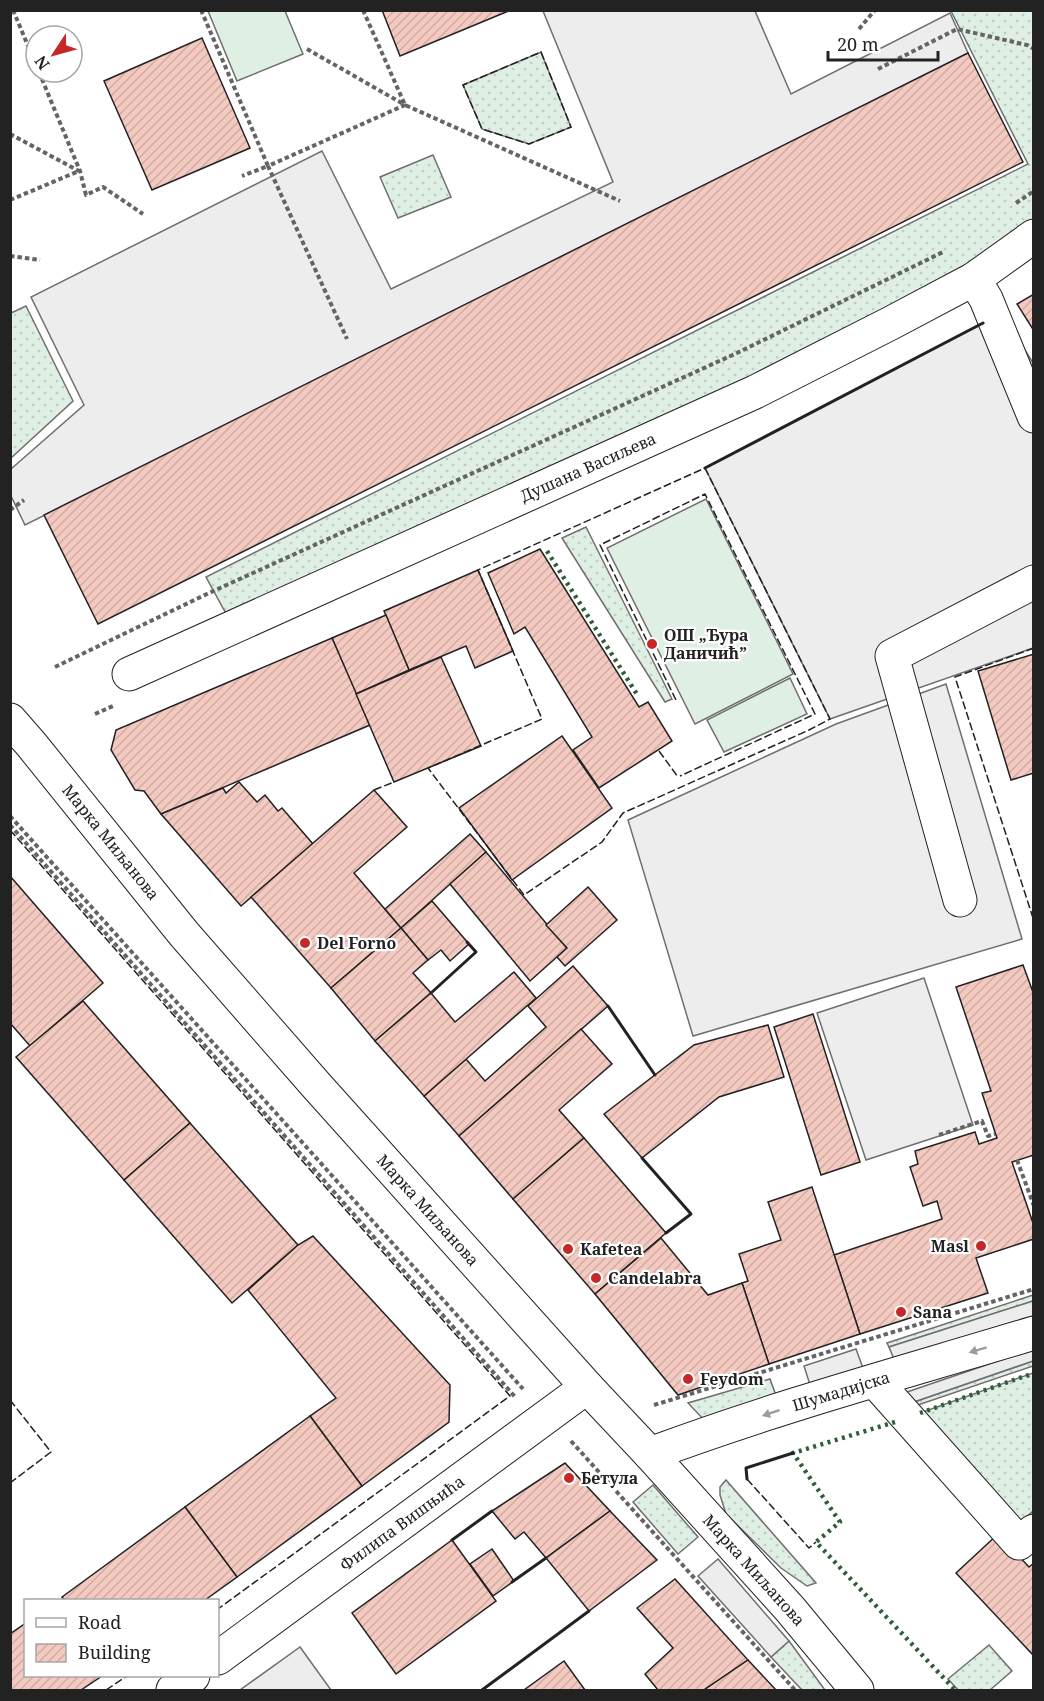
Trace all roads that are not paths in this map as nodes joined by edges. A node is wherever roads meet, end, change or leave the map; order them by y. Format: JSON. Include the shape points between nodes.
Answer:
{"nodes":[{"id":1,"x":1034,"y":236,"type":"edge"},
{"id":2,"x":974,"y":279,"type":"junction"},
{"id":3,"x":1034,"y":416,"type":"edge"},
{"id":4,"x":1034,"y":582,"type":"edge"},
{"id":5,"x":129,"y":674,"type":"dead end"},
{"id":6,"x":10,"y":720,"type":"edge"},
{"id":7,"x":960,"y":900,"type":"dead end"},
{"id":8,"x":1034,"y":1333,"type":"edge"},
{"id":9,"x":875,"y":1381,"type":"junction"},
{"id":10,"x":587,"y":1388,"type":"junction"},
{"id":11,"x":650,"y":1454,"type":"junction"},
{"id":12,"x":1034,"y":1531,"type":"edge"},
{"id":13,"x":219,"y":1657,"type":"edge"},
{"id":14,"x":192,"y":1677,"type":"edge"},
{"id":15,"x":173,"y":1690,"type":"edge"},
{"id":16,"x":857,"y":1690,"type":"edge"}],
"edges":[{"from":1,"to":2,"type":"street","name":"Душана Васиљева"},
{"from":2,"to":3,"type":"street"},
{"from":2,"to":5,"type":"street","name":"Душана Васиљева","via":[[755,392]]},
{"from":4,"to":7,"type":"street","via":[[892,656]]},
{"from":6,"to":10,"type":"street","name":"Марка Миљанова","via":[[184,934]]},
{"from":8,"to":9,"type":"street","name":"Шумадијска","one_way":true},
{"from":9,"to":11,"type":"street","name":"Шумадијска","one_way":true},
{"from":9,"to":12,"type":"street","via":[[1019,1543]]},
{"from":10,"to":11,"type":"street","name":"Марка Миљанова"},
{"from":10,"to":13,"type":"street","name":"Филипа Вишњића"},
{"from":11,"to":16,"type":"street","name":"Марка Миљанова","via":[[790,1609]]},
{"from":14,"to":15,"type":"street"}]}
